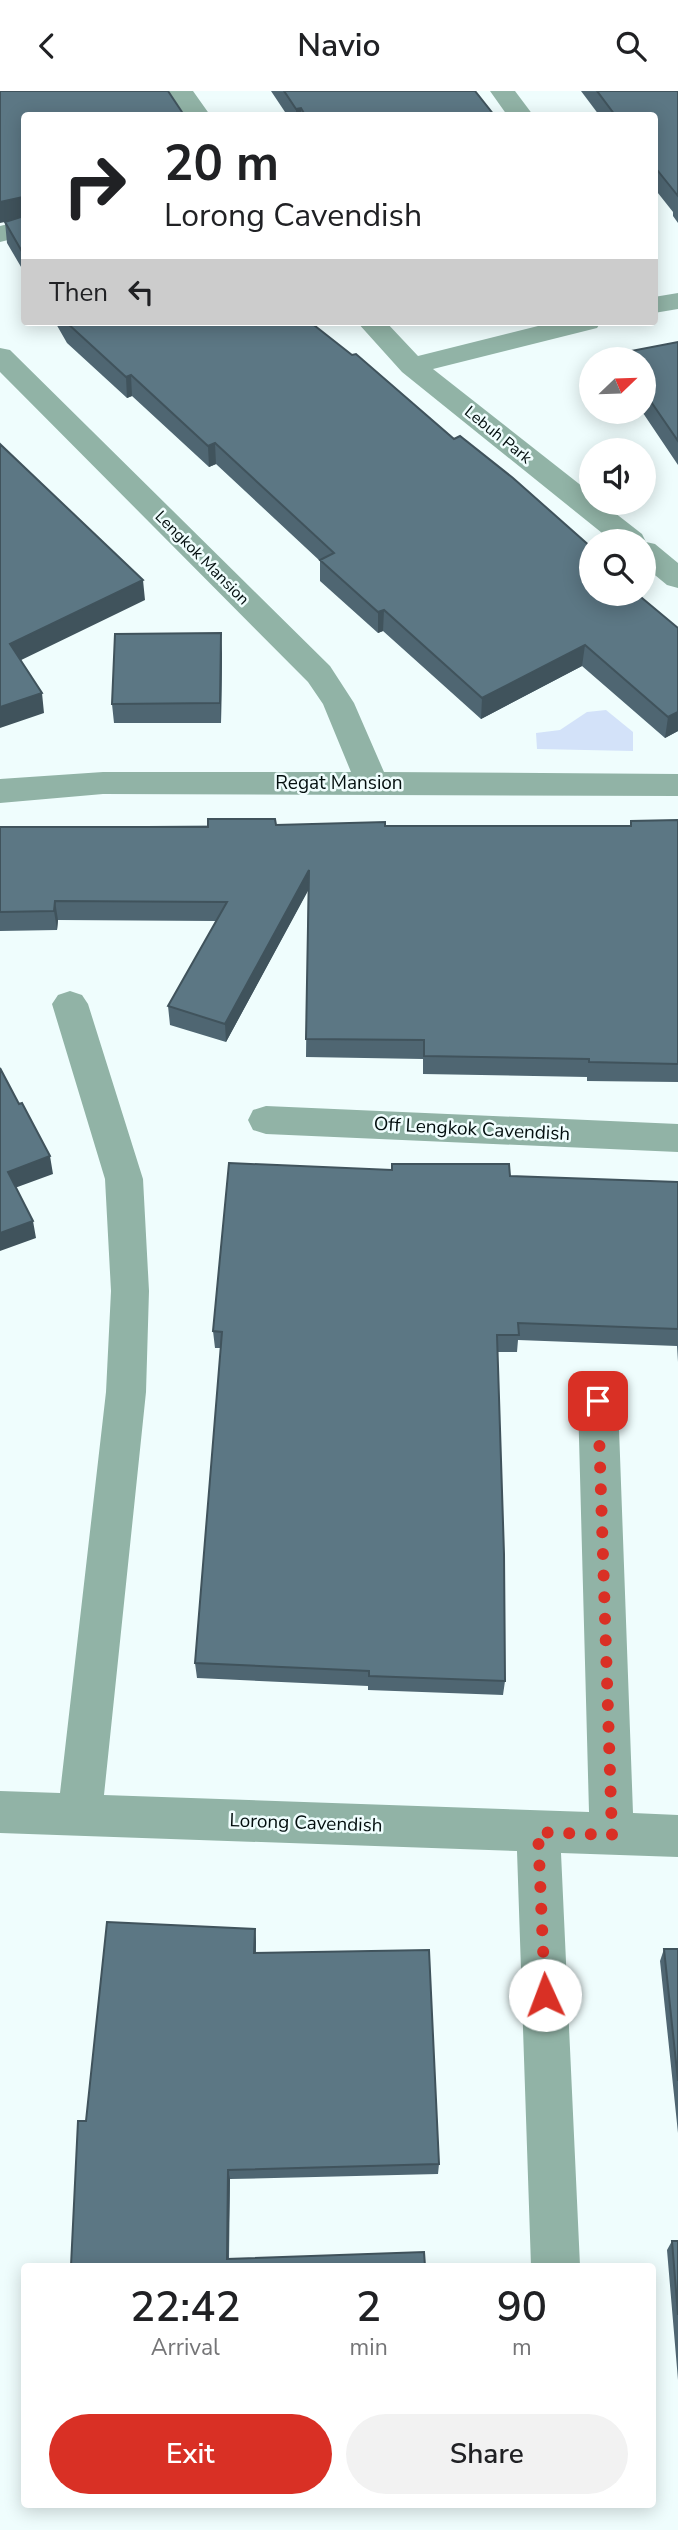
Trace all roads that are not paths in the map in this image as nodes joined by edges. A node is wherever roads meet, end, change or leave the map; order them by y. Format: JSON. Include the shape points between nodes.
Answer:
{"nodes":[{"id":1,"x":180,"y":91,"type":"edge"},
{"id":2,"x":502,"y":91,"type":"edge"},
{"id":3,"x":195,"y":112,"type":"edge"},
{"id":4,"x":518,"y":112,"type":"edge"},
{"id":5,"x":21,"y":229,"type":"edge"},
{"id":6,"x":0,"y":234,"type":"edge"},
{"id":7,"x":375,"y":326,"type":"edge"},
{"id":8,"x":571,"y":326,"type":"edge"},
{"id":9,"x":0,"y":356,"type":"edge"},
{"id":10,"x":412,"y":366,"type":"junction"},
{"id":11,"x":616,"y":529,"type":"edge"},
{"id":12,"x":659,"y":555,"type":"edge"},
{"id":13,"x":678,"y":578,"type":"edge"},
{"id":14,"x":372,"y":783,"type":"junction"},
{"id":15,"x":678,"y":785,"type":"edge"},
{"id":16,"x":0,"y":791,"type":"edge"},
{"id":17,"x":70,"y":1005,"type":"dead end"},
{"id":18,"x":266,"y":1120,"type":"dead end"},
{"id":19,"x":678,"y":1138,"type":"edge"},
{"id":20,"x":598,"y":1401,"type":"dead end"},
{"id":21,"x":0,"y":1812,"type":"edge"},
{"id":22,"x":80,"y":1814,"type":"junction"},
{"id":23,"x":538,"y":1832,"type":"junction"},
{"id":24,"x":612,"y":1835,"type":"junction"},
{"id":25,"x":678,"y":1836,"type":"edge"},
{"id":26,"x":556,"y":2263,"type":"edge"}],
"edges":[{"from":1,"to":3,"type":"street"},
{"from":2,"to":4,"type":"street"},
{"from":5,"to":6,"type":"street"},
{"from":7,"to":10,"type":"street","name":"Lebuh Park"},
{"from":8,"to":10,"type":"street"},
{"from":9,"to":14,"type":"street","name":"Lengkok Mansion","via":[[318,674],[338,703]]},
{"from":10,"to":11,"type":"street","name":"Lebuh Park"},
{"from":12,"to":13,"type":"street"},
{"from":14,"to":15,"type":"street","name":"Regat Mansion"},
{"from":14,"to":16,"type":"street","name":"Regat Mansion","via":[[103,783]]},
{"from":17,"to":22,"type":"street","via":[[124,1179],[130,1291],[126,1392]]},
{"from":18,"to":19,"type":"street","name":"Off Lengkok Cavendish"},
{"from":20,"to":24,"type":"street"},
{"from":21,"to":22,"type":"street","name":"Lorong Cavendish"},
{"from":22,"to":23,"type":"street","name":"Lorong Cavendish"},
{"from":23,"to":24,"type":"street","name":"Lorong Cavendish"},
{"from":23,"to":26,"type":"street"},
{"from":24,"to":25,"type":"street","name":"Lorong Cavendish"}]}
